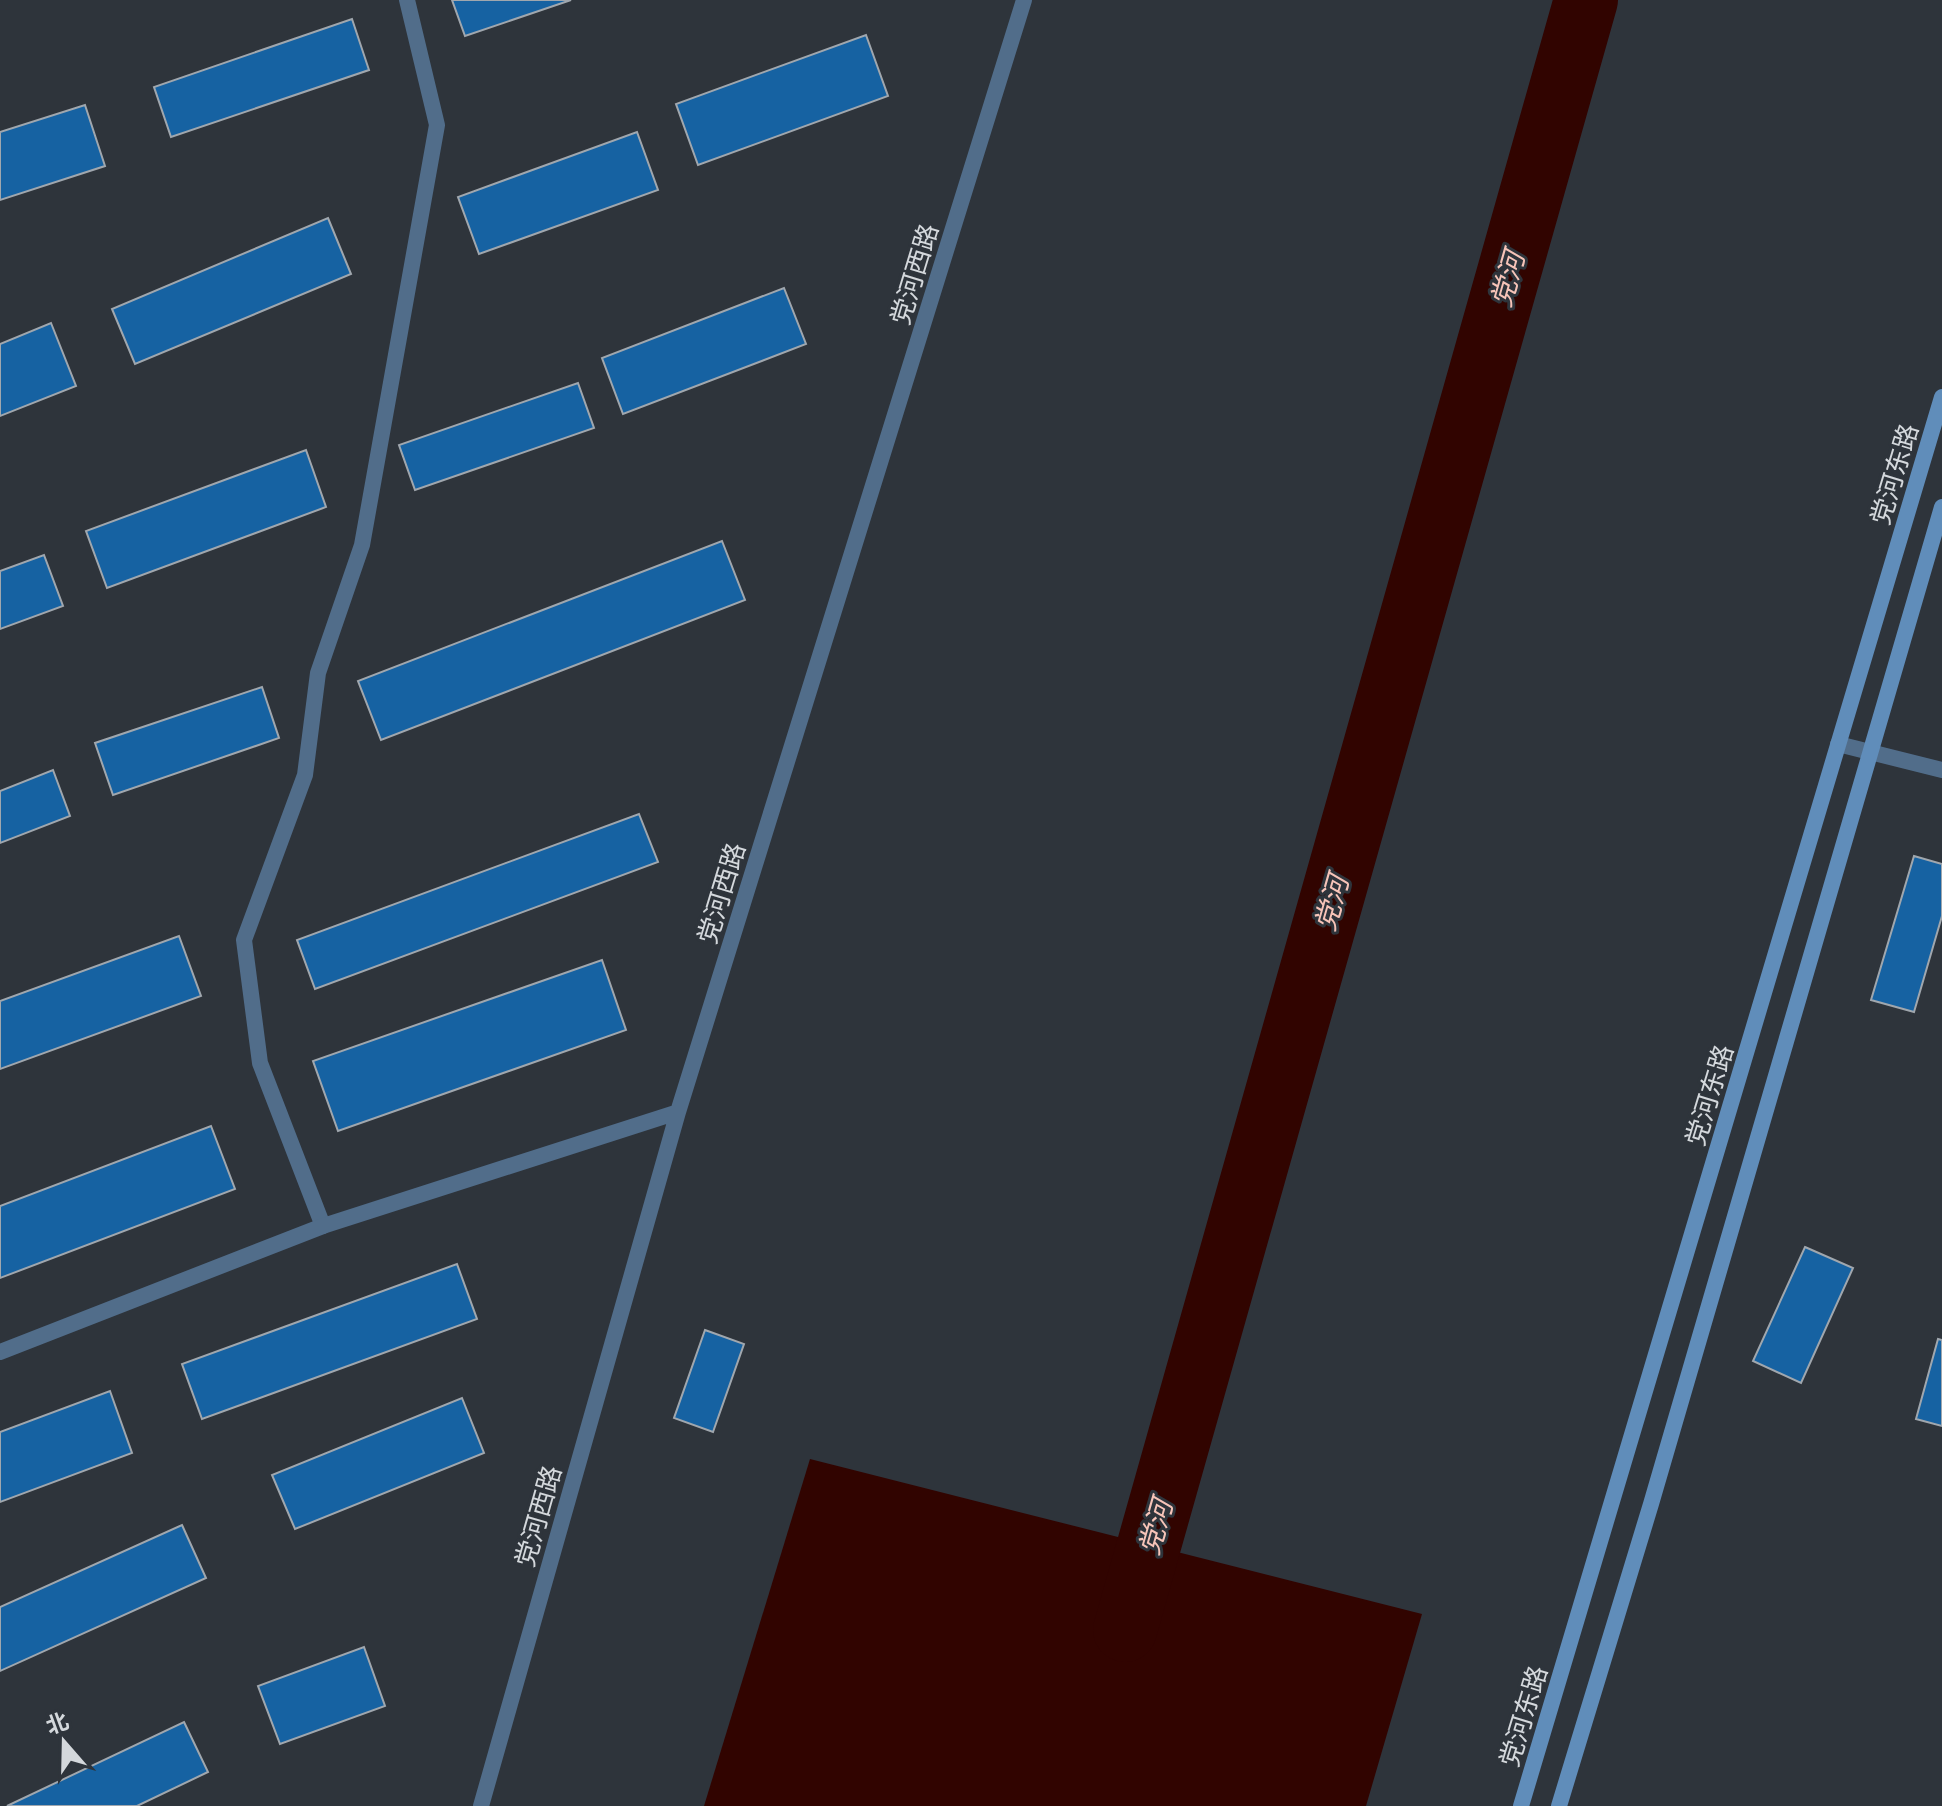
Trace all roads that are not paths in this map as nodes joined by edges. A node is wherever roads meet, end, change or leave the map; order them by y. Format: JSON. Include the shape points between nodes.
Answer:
{"nodes":[{"id":1,"x":407,"y":0,"type":"edge"},
{"id":2,"x":1024,"y":0,"type":"edge"},
{"id":3,"x":1942,"y":397,"type":"edge"},
{"id":4,"x":1942,"y":507,"type":"edge"},
{"id":5,"x":1838,"y":744,"type":"junction"},
{"id":6,"x":1870,"y":753,"type":"junction"},
{"id":7,"x":1942,"y":770,"type":"edge"},
{"id":8,"x":678,"y":1112,"type":"junction"},
{"id":9,"x":323,"y":1226,"type":"junction"},
{"id":10,"x":0,"y":1352,"type":"edge"},
{"id":11,"x":481,"y":1806,"type":"edge"},
{"id":12,"x":1521,"y":1806,"type":"edge"},
{"id":13,"x":1559,"y":1806,"type":"edge"}],
"edges":[{"from":1,"to":9,"type":"street","via":[[437,125],[362,545],[318,673],[305,775],[244,940],[260,1063]]},
{"from":2,"to":8,"type":"street","name":"党河西路"},
{"from":3,"to":5,"type":"main road","name":"党河东路"},
{"from":4,"to":6,"type":"main road"},
{"from":5,"to":6,"type":"street"},
{"from":5,"to":12,"type":"main road","name":"党河东路"},
{"from":6,"to":7,"type":"street"},
{"from":6,"to":13,"type":"main road"},
{"from":8,"to":9,"type":"street"},
{"from":8,"to":11,"type":"street","name":"党河西路"},
{"from":9,"to":10,"type":"street"}]}
